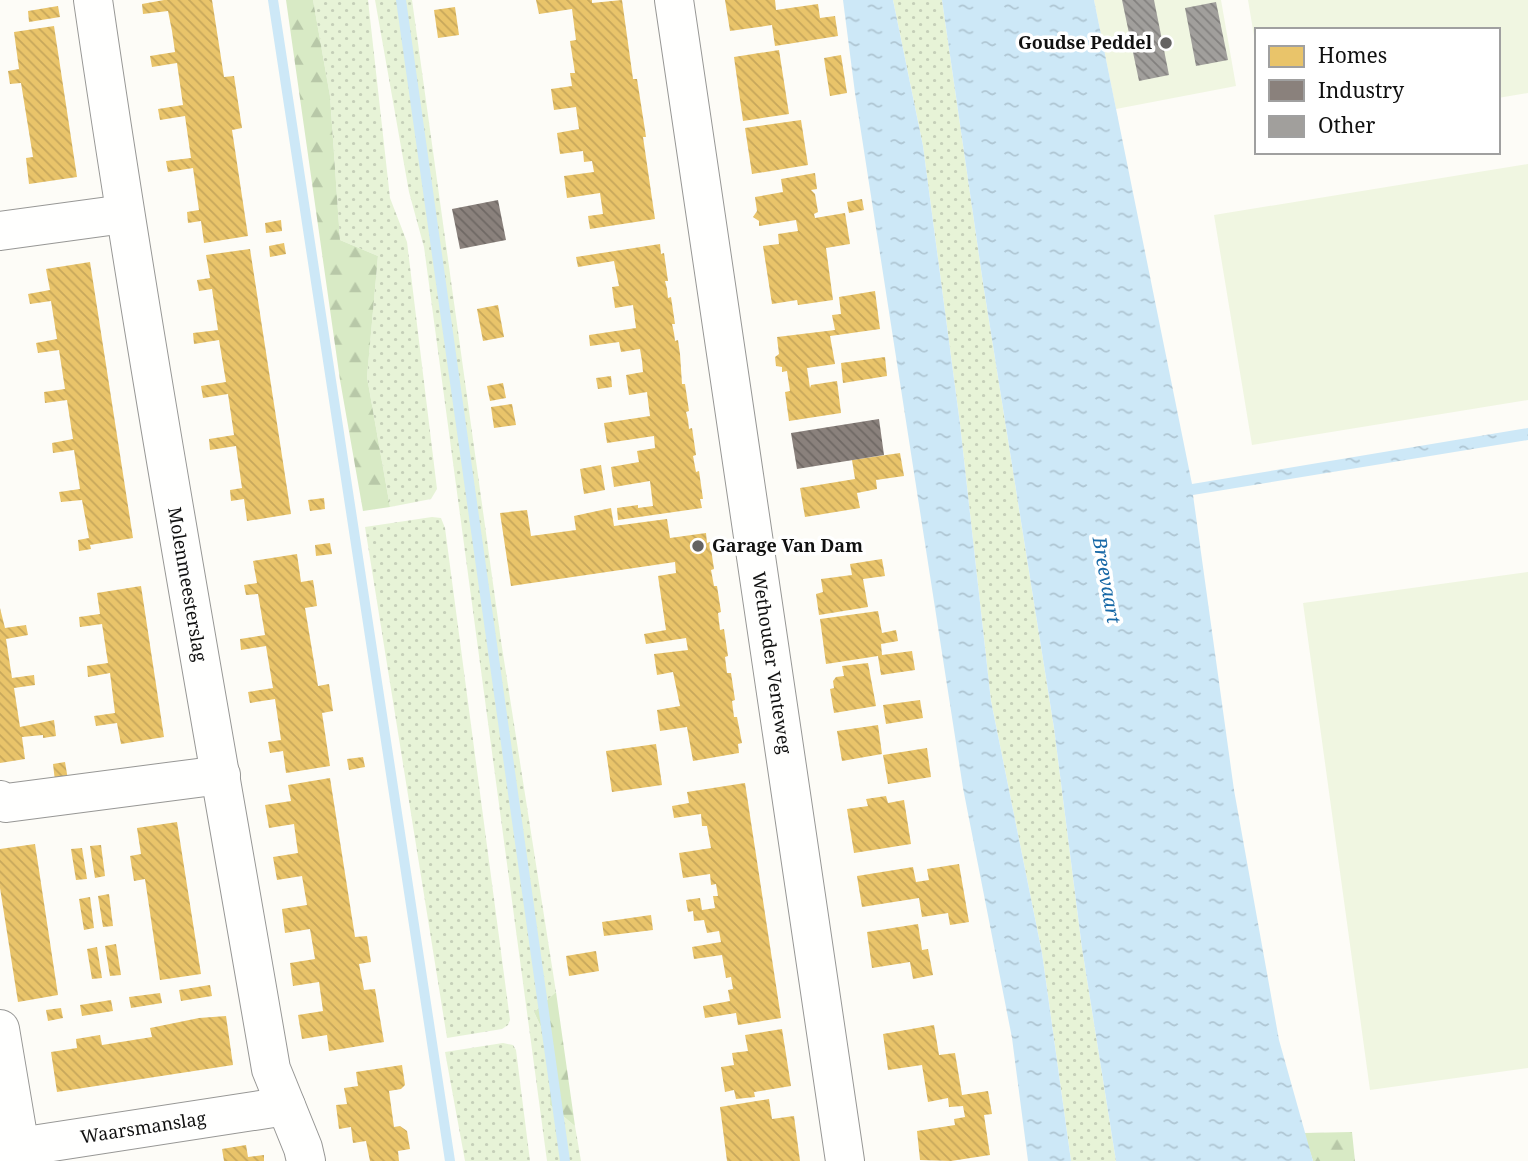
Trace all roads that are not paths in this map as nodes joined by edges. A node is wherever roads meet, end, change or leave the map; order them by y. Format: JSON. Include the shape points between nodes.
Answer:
{"nodes":[{"id":1,"x":93,"y":0,"type":"edge"},
{"id":2,"x":674,"y":0,"type":"edge"},
{"id":3,"x":124,"y":214,"type":"junction"},
{"id":4,"x":0,"y":231,"type":"edge"},
{"id":5,"x":220,"y":775,"type":"junction"},
{"id":6,"x":0,"y":800,"type":"edge"},
{"id":7,"x":0,"y":1029,"type":"edge"},
{"id":8,"x":286,"y":1106,"type":"junction"},
{"id":9,"x":10,"y":1149,"type":"edge"},
{"id":10,"x":306,"y":1161,"type":"edge"},
{"id":11,"x":845,"y":1161,"type":"edge"}],
"edges":[{"from":1,"to":3,"type":"street","name":"Molenmeesterslag"},
{"from":2,"to":11,"type":"street","name":"Wethouder Venteweg"},
{"from":3,"to":4,"type":"street"},
{"from":3,"to":5,"type":"street","name":"Molenmeesterslag"},
{"from":5,"to":6,"type":"street","via":[[6,803]]},
{"from":5,"to":8,"type":"street","name":"Molenmeesterslag","via":[[271,1069]]},
{"from":7,"to":9,"type":"street"},
{"from":8,"to":9,"type":"street","name":"Waarsmanslag"},
{"from":8,"to":10,"type":"street","name":"Molenmeesterslag"}]}
